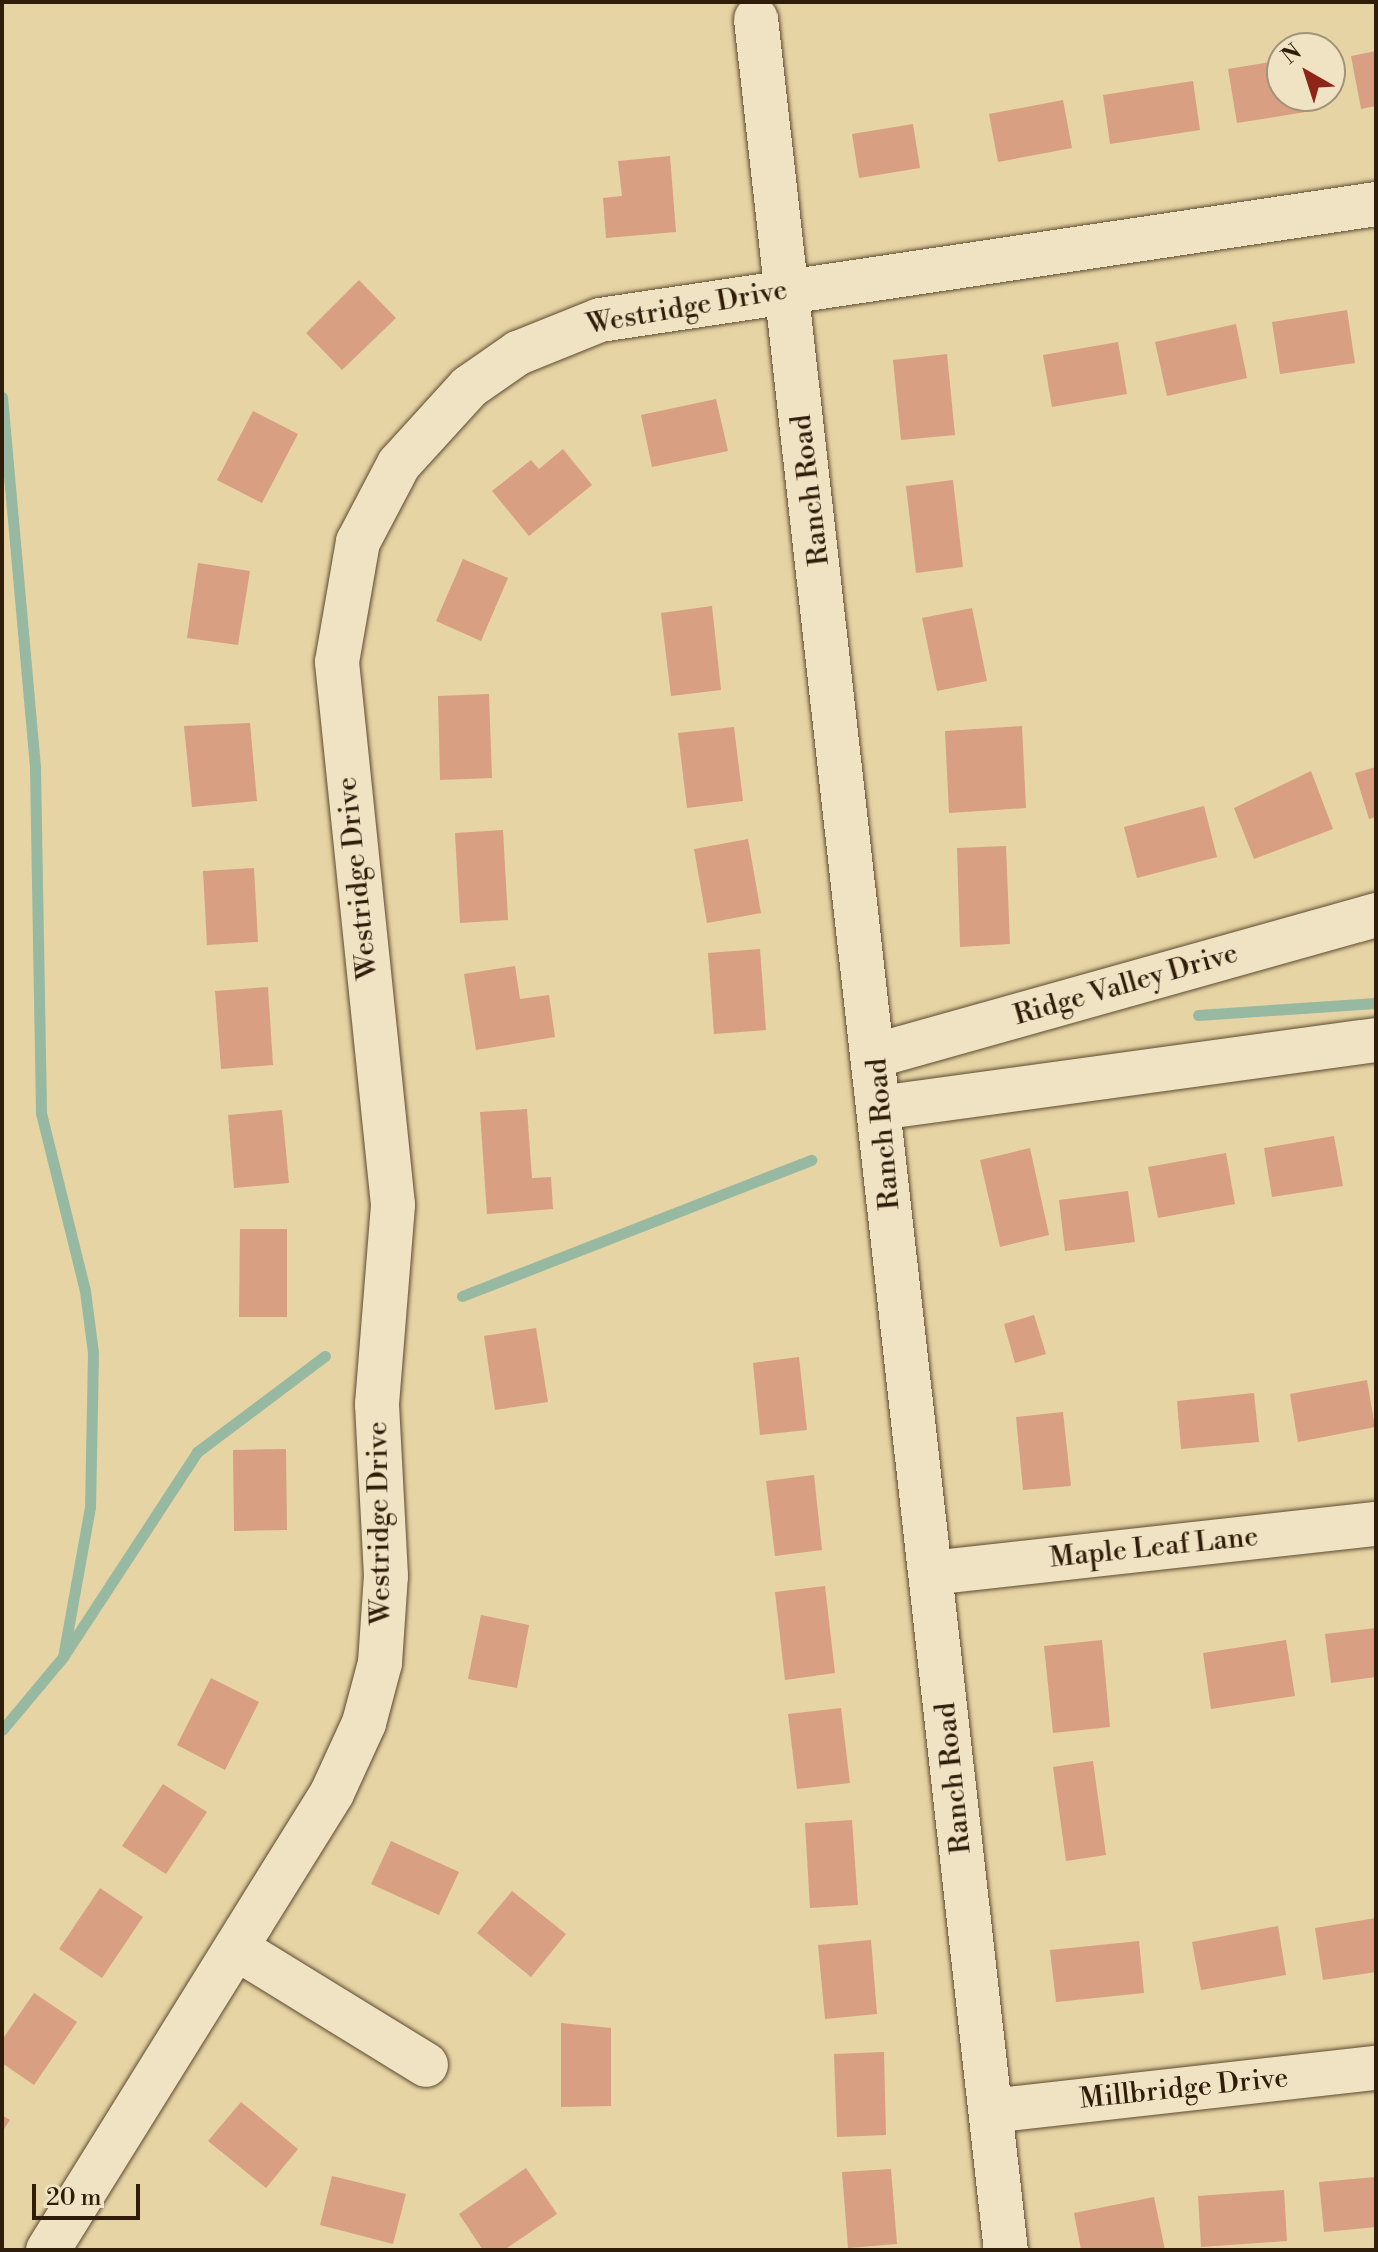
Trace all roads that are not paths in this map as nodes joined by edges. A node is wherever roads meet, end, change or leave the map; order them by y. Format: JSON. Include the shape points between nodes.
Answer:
{"nodes":[{"id":1,"x":756,"y":19,"type":"dead end"},
{"id":2,"x":1376,"y":204,"type":"edge"},
{"id":3,"x":787,"y":291,"type":"junction"},
{"id":4,"x":1376,"y":915,"type":"edge"},
{"id":5,"x":1376,"y":1040,"type":"edge"},
{"id":6,"x":877,"y":1055,"type":"junction"},
{"id":7,"x":879,"y":1108,"type":"junction"},
{"id":8,"x":1376,"y":1524,"type":"edge"},
{"id":9,"x":931,"y":1573,"type":"junction"},
{"id":10,"x":236,"y":1948,"type":"junction"},
{"id":11,"x":426,"y":2065,"type":"dead end"},
{"id":12,"x":1376,"y":2068,"type":"edge"},
{"id":13,"x":991,"y":2111,"type":"junction"},
{"id":14,"x":48,"y":2250,"type":"edge"},
{"id":15,"x":1006,"y":2250,"type":"edge"}],
"edges":[{"from":1,"to":3,"type":"street","name":"Ranch Road"},
{"from":2,"to":3,"type":"street","name":"Westridge Drive"},
{"from":3,"to":6,"type":"street","name":"Ranch Road"},
{"from":3,"to":10,"type":"street","name":"Westridge Drive","via":[[600,320],[518,353],[431,424],[377,500],[358,542],[337,662],[393,1205],[377,1404],[386,1607],[380,1663],[351,1757]]},
{"from":4,"to":6,"type":"street","name":"Ridge Valley Drive"},
{"from":5,"to":7,"type":"street"},
{"from":6,"to":7,"type":"street","name":"Ranch Road"},
{"from":7,"to":9,"type":"street","name":"Ranch Road"},
{"from":8,"to":9,"type":"street","name":"Maple Leaf Lane"},
{"from":9,"to":13,"type":"street","name":"Ranch Road"},
{"from":10,"to":11,"type":"street"},
{"from":10,"to":14,"type":"street","name":"Westridge Drive"},
{"from":12,"to":13,"type":"street","name":"Millbridge Drive"},
{"from":13,"to":15,"type":"street","name":"Ranch Road"}]}
